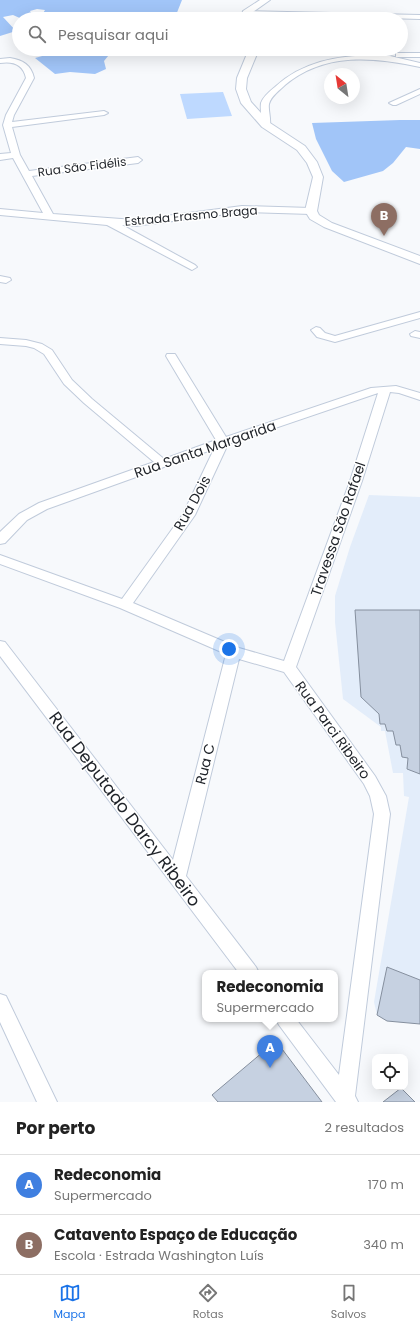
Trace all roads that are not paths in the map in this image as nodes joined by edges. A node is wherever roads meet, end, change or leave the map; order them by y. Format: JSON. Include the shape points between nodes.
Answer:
{"nodes":[{"id":1,"x":266,"y":0,"type":"edge"},
{"id":2,"x":250,"y":12,"type":"edge"},
{"id":3,"x":408,"y":17,"type":"edge"},
{"id":4,"x":420,"y":17,"type":"edge"},
{"id":5,"x":0,"y":52,"type":"edge"},
{"id":6,"x":408,"y":55,"type":"edge"},
{"id":7,"x":420,"y":55,"type":"edge"},
{"id":8,"x":251,"y":56,"type":"edge"},
{"id":9,"x":373,"y":56,"type":"joint"},
{"id":10,"x":4,"y":60,"type":"edge"},
{"id":11,"x":420,"y":65,"type":"edge"},
{"id":12,"x":420,"y":91,"type":"edge"},
{"id":13,"x":393,"y":103,"type":"dead end"},
{"id":14,"x":104,"y":113,"type":"dead end"},
{"id":15,"x":7,"y":125,"type":"junction"},
{"id":16,"x":266,"y":125,"type":"junction"},
{"id":17,"x":16,"y":155,"type":"junction"},
{"id":18,"x":0,"y":157,"type":"edge"},
{"id":19,"x":138,"y":160,"type":"dead end"},
{"id":20,"x":27,"y":174,"type":"junction"},
{"id":21,"x":312,"y":211,"type":"junction"},
{"id":22,"x":0,"y":212,"type":"edge"},
{"id":23,"x":49,"y":215,"type":"junction"},
{"id":24,"x":109,"y":222,"type":"junction"},
{"id":25,"x":420,"y":260,"type":"edge"},
{"id":26,"x":192,"y":267,"type":"dead end"},
{"id":27,"x":420,"y":315,"type":"edge"},
{"id":28,"x":316,"y":330,"type":"dead end"},
{"id":29,"x":0,"y":341,"type":"edge"},
{"id":30,"x":171,"y":356,"type":"dead end"},
{"id":31,"x":385,"y":388,"type":"junction"},
{"id":32,"x":420,"y":397,"type":"edge"},
{"id":33,"x":223,"y":442,"type":"junction"},
{"id":34,"x":164,"y":464,"type":"junction"},
{"id":35,"x":0,"y":540,"type":"edge"},
{"id":36,"x":0,"y":559,"type":"edge"},
{"id":37,"x":125,"y":605,"type":"junction"},
{"id":38,"x":0,"y":646,"type":"edge"},
{"id":39,"x":234,"y":652,"type":"junction"},
{"id":40,"x":289,"y":668,"type":"junction"},
{"id":41,"x":177,"y":877,"type":"junction"},
{"id":42,"x":248,"y":970,"type":"edge"},
{"id":43,"x":0,"y":1002,"type":"edge"},
{"id":44,"x":287,"y":1022,"type":"edge"},
{"id":45,"x":346,"y":1100,"type":"edge"},
{"id":46,"x":47,"y":1102,"type":"edge"}],
"edges":[{"from":1,"to":2,"type":"street"},
{"from":3,"to":4,"type":"street"},
{"from":5,"to":10,"type":"street"},
{"from":6,"to":7,"type":"street"},
{"from":8,"to":16,"type":"street","via":[[242,78],[241,89],[246,103]]},
{"from":9,"to":11,"type":"street"},
{"from":9,"to":16,"type":"street","via":[[338,59],[312,66],[292,76],[269,96],[266,104]]},
{"from":10,"to":15,"type":"street","via":[[20,62],[30,71],[30,78]]},
{"from":12,"to":13,"type":"street"},
{"from":14,"to":15,"type":"street"},
{"from":15,"to":17,"type":"street"},
{"from":16,"to":21,"type":"street","via":[[301,148],[312,162],[318,177]]},
{"from":17,"to":18,"type":"street"},
{"from":17,"to":20,"type":"street"},
{"from":19,"to":20,"type":"street","name":"Rua São Fidélis"},
{"from":20,"to":23,"type":"street"},
{"from":21,"to":24,"type":"street","name":"Estrada Erasmo Braga","via":[[242,209],[158,221]]},
{"from":21,"to":25,"type":"street","via":[[314,217],[328,225]]},
{"from":22,"to":23,"type":"street","name":"Estrada Erasmo Braga"},
{"from":23,"to":24,"type":"street","name":"Estrada Erasmo Braga"},
{"from":24,"to":26,"type":"street"},
{"from":27,"to":28,"type":"street","via":[[335,339]]},
{"from":29,"to":34,"type":"street","via":[[32,344],[48,352],[68,382]]},
{"from":30,"to":33,"type":"street"},
{"from":31,"to":32,"type":"street","name":"Rua Santa Margarida","via":[[402,390]]},
{"from":31,"to":33,"type":"street","name":"Rua Santa Margarida"},
{"from":31,"to":40,"type":"street","name":"Travessa São Rafael","via":[[356,481]]},
{"from":33,"to":34,"type":"street","name":"Rua Santa Margarida"},
{"from":33,"to":37,"type":"street","name":"Rua Dois","via":[[188,515]]},
{"from":34,"to":35,"type":"street","name":"Rua Santa Margarida","via":[[43,506],[23,517]]},
{"from":36,"to":37,"type":"street","name":"Rua Parci Ribeiro"},
{"from":37,"to":39,"type":"street","name":"Rua Parci Ribeiro"},
{"from":38,"to":41,"type":"street","name":"Rua Deputado Darcy Ribeiro"},
{"from":39,"to":40,"type":"street","name":"Rua Parci Ribeiro"},
{"from":39,"to":41,"type":"street","name":"Rua C"},
{"from":40,"to":45,"type":"street","name":"Rua Parci Ribeiro","via":[[370,780],[378,796],[382,814]]},
{"from":41,"to":42,"type":"street","name":"Rua Deputado Darcy Ribeiro"},
{"from":43,"to":46,"type":"street"},
{"from":44,"to":45,"type":"street"}]}
